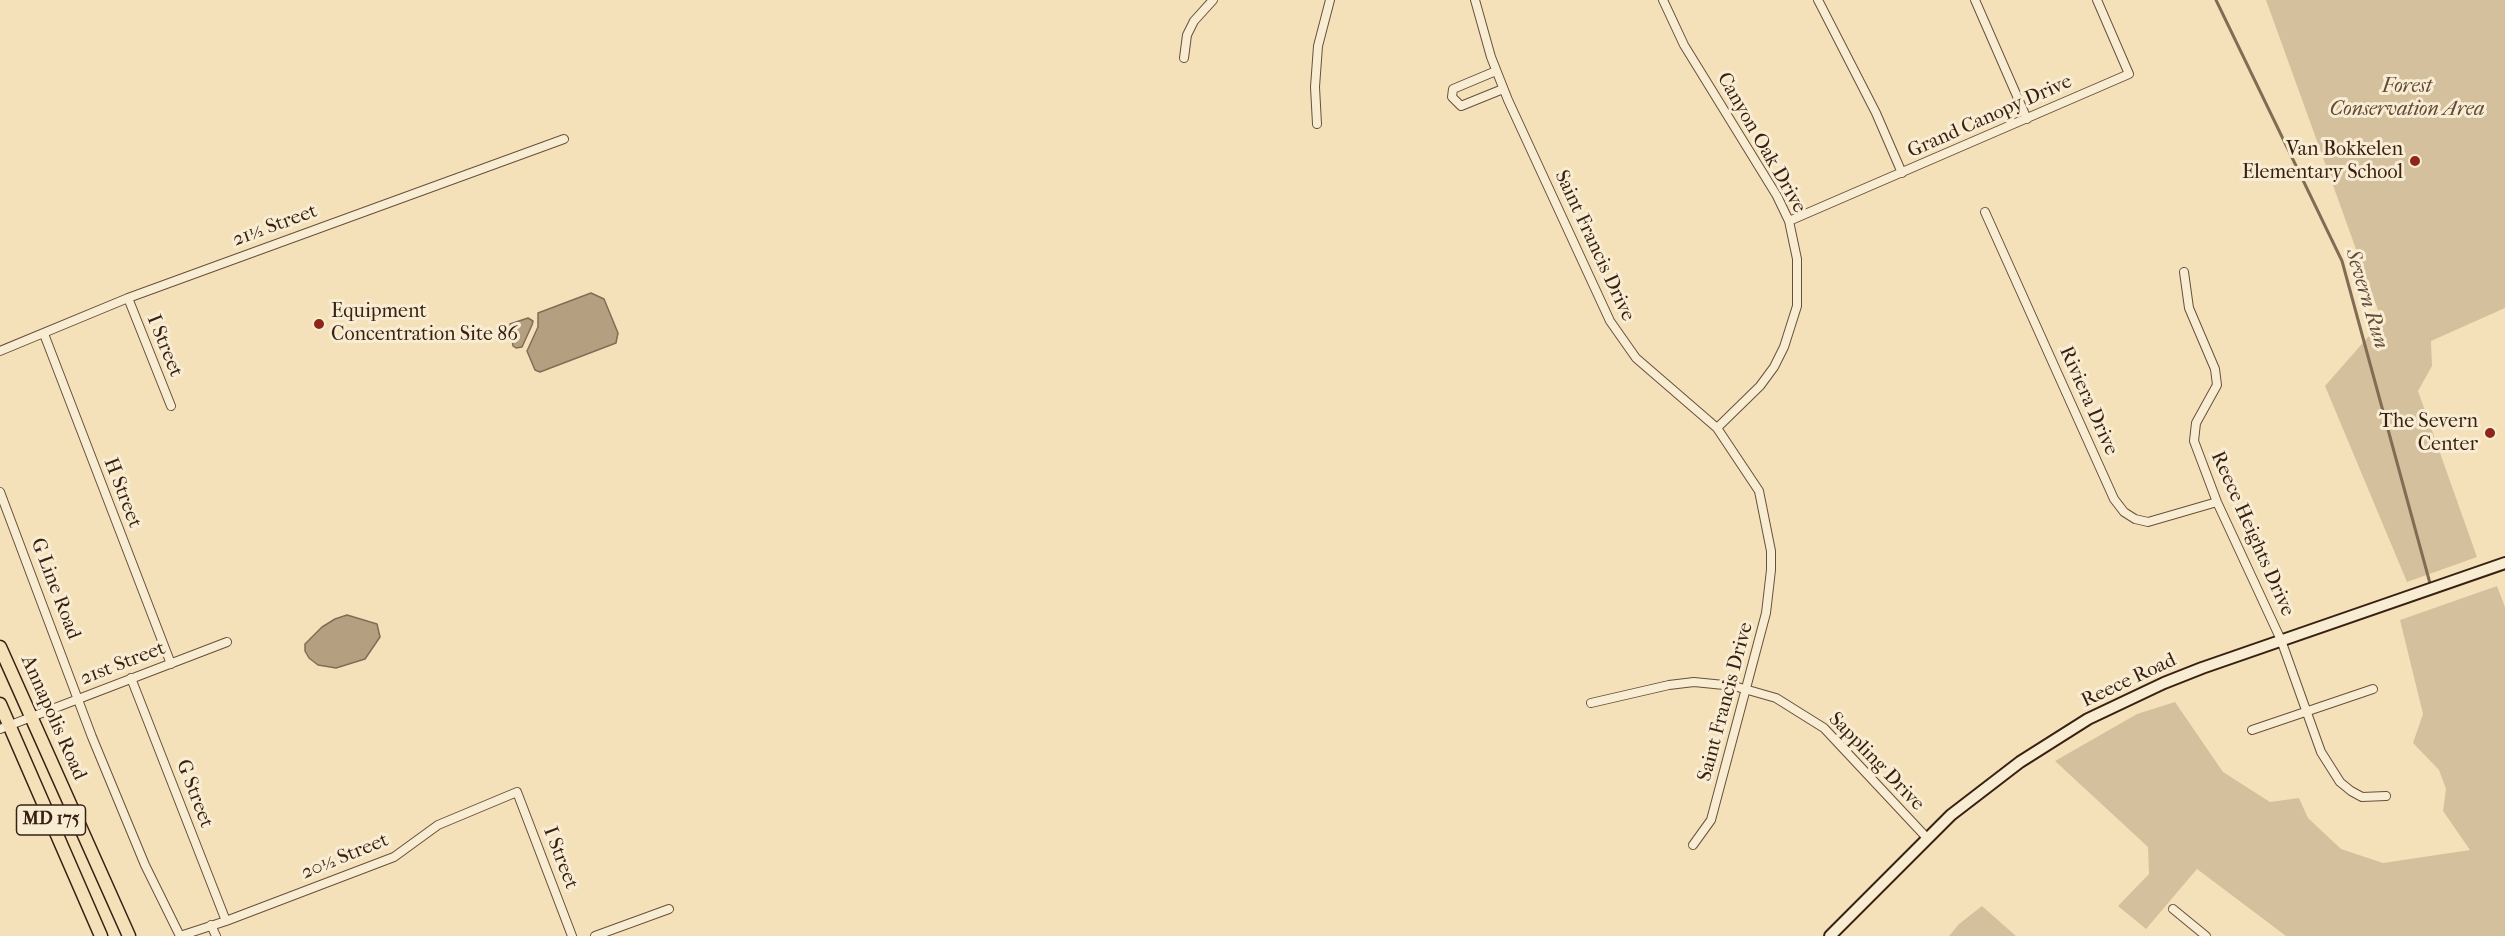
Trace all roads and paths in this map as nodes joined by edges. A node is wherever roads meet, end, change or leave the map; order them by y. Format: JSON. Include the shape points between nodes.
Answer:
{"nodes":[{"id":1,"x":1212,"y":0,"type":"edge"},
{"id":2,"x":1330,"y":0,"type":"edge"},
{"id":3,"x":1475,"y":0,"type":"edge"},
{"id":4,"x":1663,"y":0,"type":"edge"},
{"id":5,"x":1818,"y":0,"type":"edge"},
{"id":6,"x":1975,"y":0,"type":"edge"},
{"id":7,"x":2097,"y":0,"type":"edge"},
{"id":8,"x":1184,"y":58,"type":"dead end"},
{"id":9,"x":1496,"y":71,"type":"junction"},
{"id":10,"x":1503,"y":89,"type":"junction"},
{"id":11,"x":2027,"y":119,"type":"junction"},
{"id":12,"x":1317,"y":124,"type":"dead end"},
{"id":13,"x":564,"y":139,"type":"dead end"},
{"id":14,"x":1902,"y":173,"type":"junction"},
{"id":15,"x":1985,"y":212,"type":"dead end"},
{"id":16,"x":1789,"y":221,"type":"junction"},
{"id":17,"x":2184,"y":272,"type":"dead end"},
{"id":18,"x":128,"y":298,"type":"junction"},
{"id":19,"x":44,"y":334,"type":"junction"},
{"id":20,"x":0,"y":351,"type":"edge"},
{"id":21,"x":171,"y":406,"type":"dead end"},
{"id":22,"x":1717,"y":428,"type":"junction"},
{"id":23,"x":0,"y":492,"type":"edge"},
{"id":24,"x":2217,"y":502,"type":"junction"},
{"id":25,"x":2505,"y":563,"type":"edge"},
{"id":26,"x":2281,"y":640,"type":"junction"},
{"id":27,"x":227,"y":642,"type":"dead end"},
{"id":28,"x":0,"y":647,"type":"edge"},
{"id":29,"x":171,"y":664,"type":"junction"},
{"id":30,"x":131,"y":678,"type":"junction"},
{"id":31,"x":1747,"y":689,"type":"junction"},
{"id":32,"x":2373,"y":689,"type":"dead end"},
{"id":33,"x":79,"y":698,"type":"junction"},
{"id":34,"x":1591,"y":703,"type":"dead end"},
{"id":35,"x":0,"y":704,"type":"edge"},
{"id":36,"x":2306,"y":711,"type":"junction"},
{"id":37,"x":31,"y":717,"type":"junction"},
{"id":38,"x":5,"y":727,"type":"edge"},
{"id":39,"x":2252,"y":730,"type":"dead end"},
{"id":40,"x":517,"y":792,"type":"joint"},
{"id":41,"x":2386,"y":796,"type":"dead end"},
{"id":42,"x":1927,"y":838,"type":"junction"},
{"id":43,"x":1693,"y":845,"type":"dead end"},
{"id":44,"x":669,"y":909,"type":"dead end"},
{"id":45,"x":2173,"y":909,"type":"dead end"},
{"id":46,"x":225,"y":921,"type":"junction"},
{"id":47,"x":212,"y":925,"type":"junction"},
{"id":48,"x":101,"y":936,"type":"edge"},
{"id":49,"x":129,"y":936,"type":"edge"},
{"id":50,"x":180,"y":936,"type":"edge"},
{"id":51,"x":216,"y":936,"type":"edge"},
{"id":52,"x":572,"y":936,"type":"edge"},
{"id":53,"x":595,"y":936,"type":"edge"},
{"id":54,"x":1830,"y":936,"type":"edge"},
{"id":55,"x":2206,"y":936,"type":"edge"}],
"edges":[{"from":1,"to":8,"type":"street","via":[[1186,35]]},
{"from":2,"to":12,"type":"street","via":[[1318,46]]},
{"from":3,"to":9,"type":"street","name":"Saint Francis Drive"},
{"from":4,"to":16,"type":"street","name":"Canyon Oak Drive","via":[[1684,45]]},
{"from":5,"to":14,"type":"street"},
{"from":6,"to":11,"type":"street"},
{"from":7,"to":11,"type":"street","name":"Grand Canopy Drive","via":[[2129,74]]},
{"from":9,"to":10,"type":"street","name":"Saint Francis Drive"},
{"from":9,"to":10,"type":"street","via":[[1453,89],[1452,97],[1461,106]]},
{"from":10,"to":22,"type":"street","name":"Saint Francis Drive","via":[[1617,334],[1636,358]]},
{"from":11,"to":14,"type":"street","name":"Grand Canopy Drive"},
{"from":13,"to":18,"type":"street","name":"21½ Street"},
{"from":14,"to":16,"type":"street","name":"Grand Canopy Drive"},
{"from":15,"to":24,"type":"street","name":"Riviera Drive","via":[[2114,499],[2124,513],[2148,522]]},
{"from":16,"to":22,"type":"street","name":"Canyon Oak Drive","via":[[1799,282],[1792,327],[1774,367],[1760,386]]},
{"from":17,"to":24,"type":"street","name":"Reece Heights Drive","via":[[2189,308],[2215,369],[2217,385],[2196,423],[2194,441]]},
{"from":18,"to":19,"type":"street","name":"21½ Street"},
{"from":18,"to":21,"type":"street","name":"I Street"},
{"from":19,"to":20,"type":"street","name":"21½ Street"},
{"from":19,"to":29,"type":"street","name":"H Street"},
{"from":22,"to":31,"type":"street","name":"Saint Francis Drive","via":[[1758,491],[1771,551],[1766,613]]},
{"from":23,"to":33,"type":"street","name":"G Line Road"},
{"from":24,"to":26,"type":"street","name":"Reece Heights Drive"},
{"from":25,"to":26,"type":"main road","name":"Reece Road"},
{"from":26,"to":36,"type":"street","name":"Reece Heights Drive"},
{"from":26,"to":42,"type":"main road","name":"Reece Road","via":[[2164,683],[2088,719],[1990,784]]},
{"from":27,"to":29,"type":"street","name":"21st Street"},
{"from":28,"to":37,"type":"main road","name":"Annapolis Road","number":"MD 175"},
{"from":29,"to":30,"type":"street","name":"21st Street"},
{"from":30,"to":33,"type":"street","name":"21st Street"},
{"from":30,"to":46,"type":"street","name":"G Street"},
{"from":31,"to":34,"type":"street","name":"Sappling Drive","via":[[1685,683]]},
{"from":31,"to":42,"type":"street","name":"Sappling Drive","via":[[1776,698],[1824,728]]},
{"from":31,"to":43,"type":"street","name":"Saint Francis Drive","via":[[1711,819]]},
{"from":32,"to":36,"type":"street"},
{"from":33,"to":37,"type":"street","name":"21st Street"},
{"from":33,"to":50,"type":"street","name":"Annapolis Road","via":[[145,865]]},
{"from":35,"to":38,"type":"main road","number":"MD 175"},
{"from":36,"to":39,"type":"street"},
{"from":36,"to":41,"type":"street","name":"Reece Heights Drive","via":[[2321,752],[2340,782],[2362,797]]},
{"from":37,"to":38,"type":"street","name":"21st Street"},
{"from":37,"to":49,"type":"main road","name":"Annapolis Road","number":"MD 175"},
{"from":38,"to":48,"type":"main road","number":"MD 175"},
{"from":40,"to":46,"type":"street","name":"20½ Street","via":[[446,821],[394,857]]},
{"from":40,"to":52,"type":"street","name":"I Street"},
{"from":42,"to":54,"type":"main road","name":"Reece Road"},
{"from":44,"to":53,"type":"street"},
{"from":45,"to":55,"type":"street"},
{"from":46,"to":47,"type":"street","name":"20½ Street"},
{"from":47,"to":50,"type":"street","name":"20½ Street"},
{"from":47,"to":51,"type":"street"}]}
